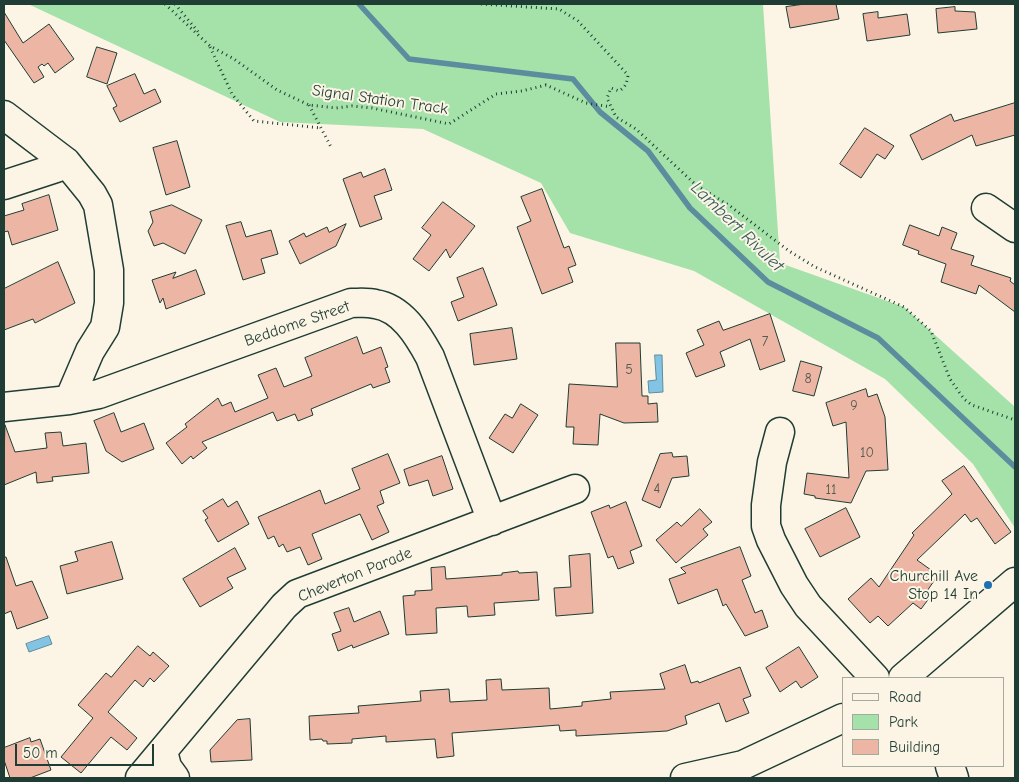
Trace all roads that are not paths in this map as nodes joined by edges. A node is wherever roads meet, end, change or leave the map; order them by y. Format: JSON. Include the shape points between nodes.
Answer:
{"nodes":[{"id":1,"x":4,"y":115,"type":"edge"},
{"id":2,"x":66,"y":162,"type":"junction"},
{"id":3,"x":4,"y":186,"type":"edge"},
{"id":4,"x":986,"y":208,"type":"dead end"},
{"id":5,"x":1015,"y":228,"type":"edge"},
{"id":6,"x":69,"y":400,"type":"junction"},
{"id":7,"x":4,"y":407,"type":"edge"},
{"id":8,"x":780,"y":432,"type":"dead end"},
{"id":9,"x":576,"y":489,"type":"dead end"},
{"id":10,"x":492,"y":521,"type":"junction"},
{"id":11,"x":1015,"y":582,"type":"edge"},
{"id":12,"x":874,"y":677,"type":"edge"},
{"id":13,"x":909,"y":677,"type":"edge"},
{"id":14,"x":842,"y":718,"type":"edge"},
{"id":15,"x":163,"y":751,"type":"junction"},
{"id":16,"x":140,"y":778,"type":"edge"},
{"id":17,"x":175,"y":778,"type":"edge"},
{"id":18,"x":685,"y":778,"type":"edge"}],
"edges":[{"from":1,"to":2,"type":"street"},
{"from":2,"to":3,"type":"street"},
{"from":2,"to":6,"type":"street","via":[[98,205],[109,270],[105,327],[90,351]]},
{"from":4,"to":5,"type":"street"},
{"from":6,"to":7,"type":"street","name":"Beddome Street"},
{"from":6,"to":10,"type":"street","name":"Beddome Street","via":[[99,394],[351,303],[376,304],[399,315],[416,331],[430,357]]},
{"from":8,"to":12,"type":"street","via":[[766,505],[766,526],[771,540],[808,606]]},
{"from":9,"to":10,"type":"street","name":"Cheverton Parade"},
{"from":10,"to":15,"type":"street","name":"Cheverton Parade","via":[[297,594]]},
{"from":11,"to":13,"type":"street"},
{"from":14,"to":18,"type":"street","via":[[743,765]]},
{"from":15,"to":16,"type":"street","name":"Cheverton Parade"},
{"from":15,"to":17,"type":"street","via":[[167,767]]}]}
